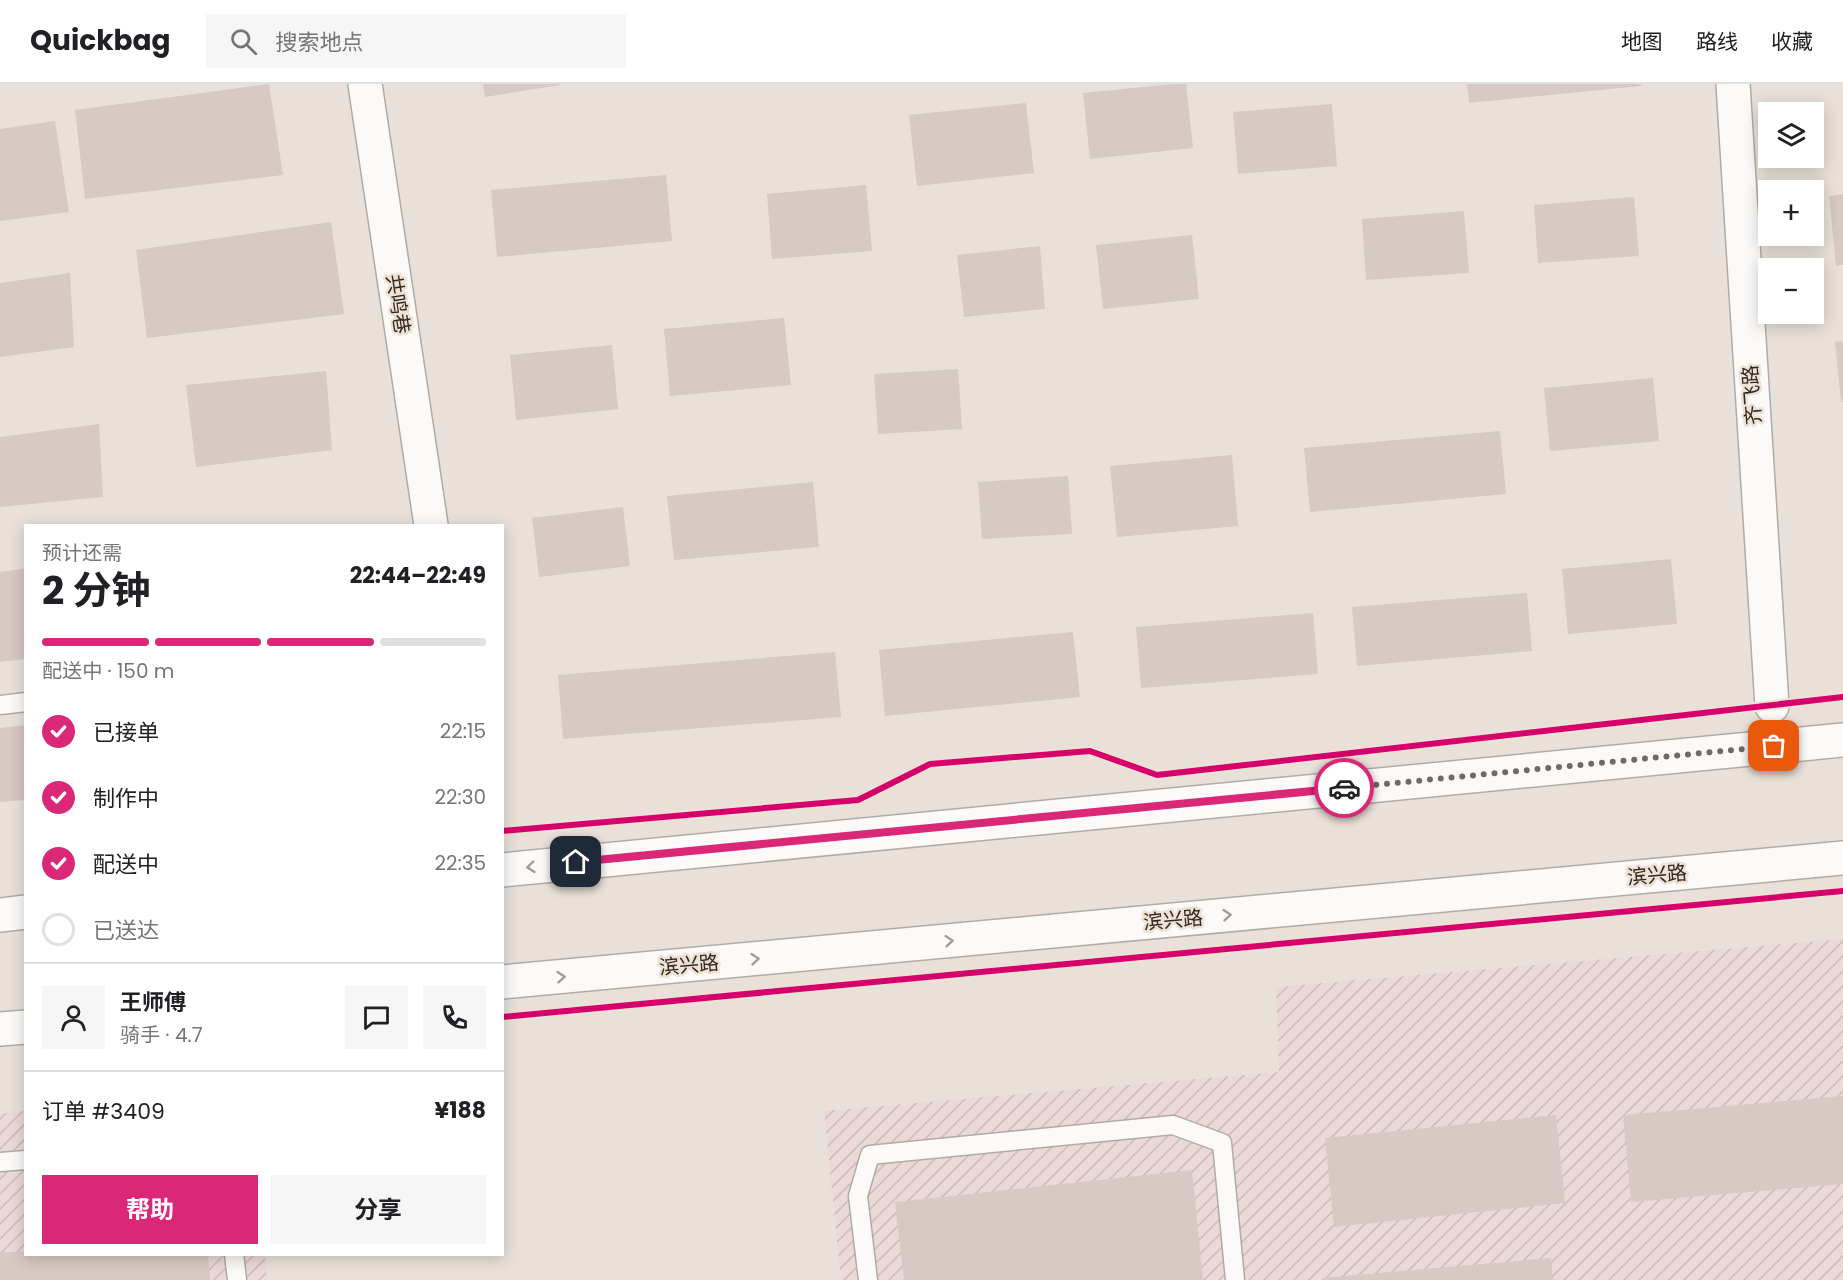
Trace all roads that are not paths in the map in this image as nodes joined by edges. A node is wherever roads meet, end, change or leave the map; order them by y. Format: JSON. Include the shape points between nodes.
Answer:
{"nodes":[{"id":1,"x":365,"y":84,"type":"edge"},
{"id":2,"x":1733,"y":84,"type":"edge"},
{"id":3,"x":431,"y":524,"type":"edge"},
{"id":4,"x":24,"y":702,"type":"edge"},
{"id":5,"x":0,"y":705,"type":"edge"},
{"id":6,"x":1772,"y":706,"type":"dead end"},
{"id":7,"x":1843,"y":740,"type":"edge"},
{"id":8,"x":1843,"y":858,"type":"edge"},
{"id":9,"x":504,"y":870,"type":"edge"},
{"id":10,"x":24,"y":912,"type":"edge"},
{"id":11,"x":0,"y":915,"type":"edge"},
{"id":12,"x":504,"y":982,"type":"edge"},
{"id":13,"x":24,"y":1027,"type":"edge"},
{"id":14,"x":0,"y":1029,"type":"edge"},
{"id":15,"x":24,"y":1160,"type":"edge"},
{"id":16,"x":0,"y":1162,"type":"edge"},
{"id":17,"x":234,"y":1256,"type":"edge"},
{"id":18,"x":237,"y":1280,"type":"edge"},
{"id":19,"x":867,"y":1280,"type":"edge"},
{"id":20,"x":1235,"y":1280,"type":"edge"}],
"edges":[{"from":1,"to":3,"type":"main road","name":"共鸣巷"},
{"from":2,"to":6,"type":"main road","name":"齐飞路"},
{"from":4,"to":5,"type":"lane"},
{"from":7,"to":9,"type":"main road","one_way":true},
{"from":12,"to":8,"type":"main road","name":"滨兴路","one_way":true},
{"from":10,"to":11,"type":"main road"},
{"from":13,"to":14,"type":"main road"},
{"from":15,"to":16,"type":"lane"},
{"from":17,"to":18,"type":"lane"},
{"from":19,"to":20,"type":"lane","via":[[858,1196],[870,1155],[1173,1125],[1222,1143]]}]}
